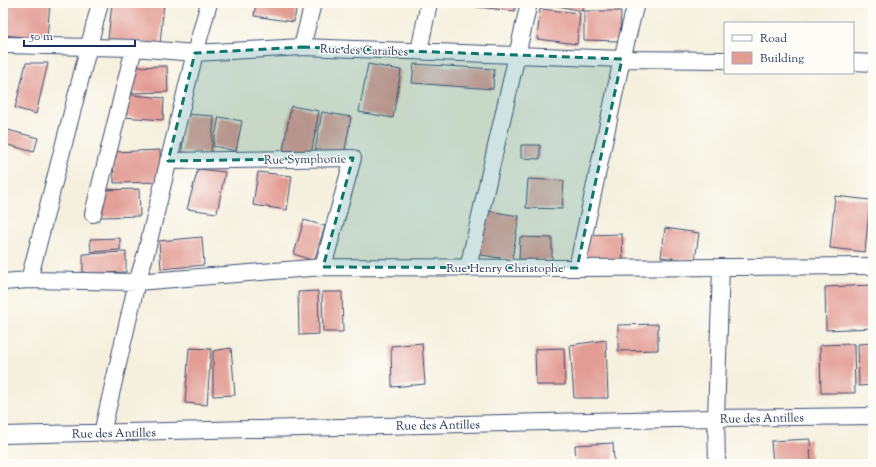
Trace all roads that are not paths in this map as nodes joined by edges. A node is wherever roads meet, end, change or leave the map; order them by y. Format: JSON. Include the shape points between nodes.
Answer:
{"nodes":[{"id":1,"x":100,"y":3,"type":"edge"},
{"id":2,"x":209,"y":3,"type":"edge"},
{"id":3,"x":312,"y":3,"type":"edge"},
{"id":4,"x":430,"y":3,"type":"edge"},
{"id":5,"x":529,"y":3,"type":"edge"},
{"id":6,"x":636,"y":3,"type":"edge"},
{"id":7,"x":3,"y":45,"type":"edge"},
{"id":8,"x":89,"y":47,"type":"junction"},
{"id":9,"x":302,"y":47,"type":"junction"},
{"id":10,"x":134,"y":48,"type":"junction"},
{"id":11,"x":419,"y":51,"type":"junction"},
{"id":12,"x":195,"y":53,"type":"junction"},
{"id":13,"x":516,"y":55,"type":"junction"},
{"id":14,"x":622,"y":59,"type":"junction"},
{"id":15,"x":724,"y":60,"type":"edge"},
{"id":16,"x":854,"y":62,"type":"edge"},
{"id":17,"x":873,"y":63,"type":"edge"},
{"id":18,"x":168,"y":161,"type":"junction"},
{"id":19,"x":93,"y":214,"type":"dead end"},
{"id":20,"x":873,"y":266,"type":"edge"},
{"id":21,"x":322,"y":267,"type":"junction"},
{"id":22,"x":721,"y":267,"type":"junction"},
{"id":23,"x":468,"y":268,"type":"junction"},
{"id":24,"x":577,"y":268,"type":"junction"},
{"id":25,"x":29,"y":280,"type":"junction"},
{"id":26,"x":3,"y":282,"type":"edge"},
{"id":27,"x":137,"y":282,"type":"junction"},
{"id":28,"x":873,"y":416,"type":"edge"},
{"id":29,"x":716,"y":418,"type":"junction"},
{"id":30,"x":102,"y":433,"type":"junction"},
{"id":31,"x":3,"y":435,"type":"edge"},
{"id":32,"x":717,"y":464,"type":"edge"}],
"edges":[{"from":1,"to":8,"type":"street"},
{"from":2,"to":12,"type":"street"},
{"from":3,"to":9,"type":"street"},
{"from":4,"to":11,"type":"street"},
{"from":5,"to":13,"type":"street"},
{"from":6,"to":14,"type":"street"},
{"from":7,"to":8,"type":"street","name":"Rue des Caraïbes"},
{"from":8,"to":10,"type":"street","name":"Rue des Caraïbes"},
{"from":8,"to":25,"type":"street"},
{"from":9,"to":11,"type":"street","name":"Rue des Caraïbes"},
{"from":9,"to":12,"type":"street","name":"Rue des Caraïbes"},
{"from":10,"to":12,"type":"street","name":"Rue des Caraïbes"},
{"from":10,"to":19,"type":"street"},
{"from":11,"to":13,"type":"street","name":"Rue des Caraïbes"},
{"from":12,"to":18,"type":"street"},
{"from":13,"to":14,"type":"street","name":"Rue des Caraïbes"},
{"from":13,"to":23,"type":"street"},
{"from":14,"to":15,"type":"street","name":"Rue des Caraïbes"},
{"from":14,"to":24,"type":"street"},
{"from":16,"to":17,"type":"street"},
{"from":18,"to":21,"type":"street","name":"Rue Symphonie","via":[[353,158]]},
{"from":18,"to":27,"type":"street"},
{"from":20,"to":22,"type":"street","name":"Rue Henry Christophe"},
{"from":21,"to":23,"type":"street","name":"Rue Henry Christophe"},
{"from":21,"to":27,"type":"street","name":"Rue Henry Christophe"},
{"from":22,"to":24,"type":"street","name":"Rue Henry Christophe"},
{"from":22,"to":29,"type":"street"},
{"from":23,"to":24,"type":"street","name":"Rue Henry Christophe"},
{"from":25,"to":26,"type":"street","name":"Rue Henry Christophe"},
{"from":25,"to":27,"type":"street","name":"Rue Henry Christophe"},
{"from":27,"to":30,"type":"street"},
{"from":28,"to":29,"type":"street","name":"Rue des Antilles"},
{"from":29,"to":30,"type":"street","name":"Rue des Antilles"},
{"from":29,"to":32,"type":"street"},
{"from":30,"to":31,"type":"street","name":"Rue des Antilles"}]}
